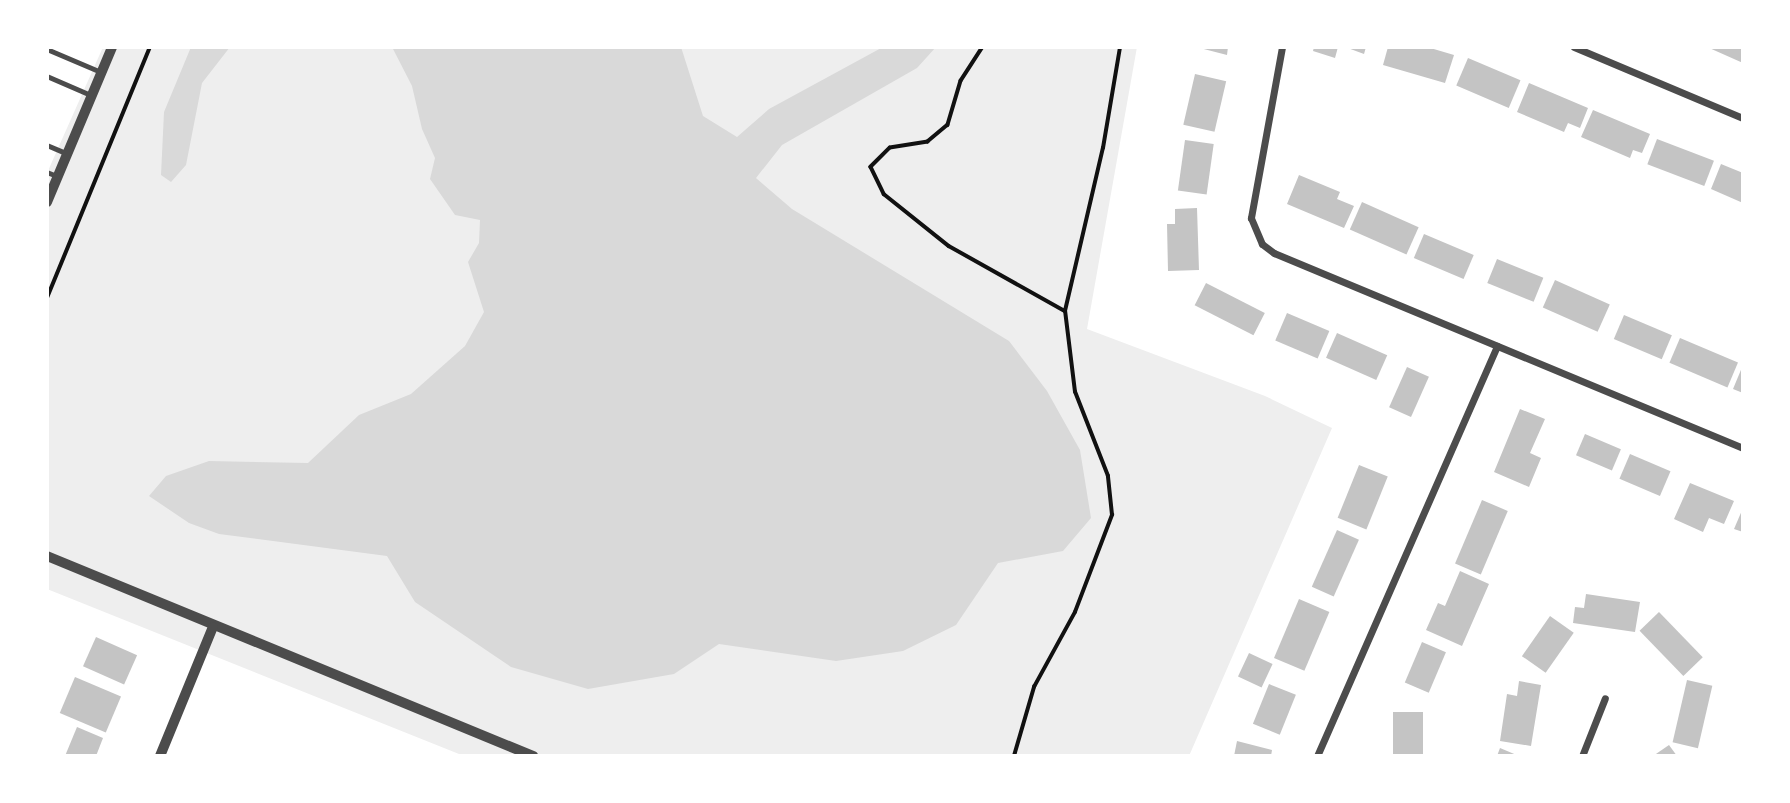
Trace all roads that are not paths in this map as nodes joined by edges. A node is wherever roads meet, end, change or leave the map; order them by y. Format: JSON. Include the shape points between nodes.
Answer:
{"nodes":[{"id":1,"x":112,"y":47,"type":"edge"},
{"id":2,"x":1282,"y":47,"type":"edge"},
{"id":3,"x":1574,"y":47,"type":"edge"},
{"id":4,"x":47,"y":50,"type":"edge"},
{"id":5,"x":102,"y":72,"type":"junction"},
{"id":6,"x":47,"y":75,"type":"edge"},
{"id":7,"x":92,"y":95,"type":"junction"},
{"id":8,"x":1743,"y":118,"type":"edge"},
{"id":9,"x":47,"y":145,"type":"edge"},
{"id":10,"x":68,"y":154,"type":"junction"},
{"id":11,"x":52,"y":175,"type":"edge"},
{"id":12,"x":47,"y":202,"type":"edge"},
{"id":13,"x":1497,"y":345,"type":"junction"},
{"id":14,"x":1743,"y":448,"type":"edge"},
{"id":15,"x":47,"y":556,"type":"edge"},
{"id":16,"x":213,"y":627,"type":"junction"},
{"id":17,"x":1605,"y":698,"type":"dead end"},
{"id":18,"x":160,"y":756,"type":"edge"},
{"id":19,"x":533,"y":756,"type":"edge"},
{"id":20,"x":1317,"y":756,"type":"edge"},
{"id":21,"x":1582,"y":756,"type":"edge"}],
"edges":[{"from":1,"to":5,"type":"street"},
{"from":2,"to":13,"type":"street","via":[[1251,218],[1262,244],[1274,253]]},
{"from":3,"to":8,"type":"street"},
{"from":4,"to":5,"type":"lane"},
{"from":5,"to":7,"type":"street"},
{"from":6,"to":7,"type":"lane"},
{"from":7,"to":10,"type":"street"},
{"from":9,"to":10,"type":"lane"},
{"from":10,"to":11,"type":"street"},
{"from":11,"to":12,"type":"street"},
{"from":13,"to":14,"type":"street"},
{"from":13,"to":20,"type":"street"},
{"from":15,"to":16,"type":"street"},
{"from":16,"to":18,"type":"street"},
{"from":16,"to":19,"type":"street"},
{"from":17,"to":21,"type":"street"}]}
